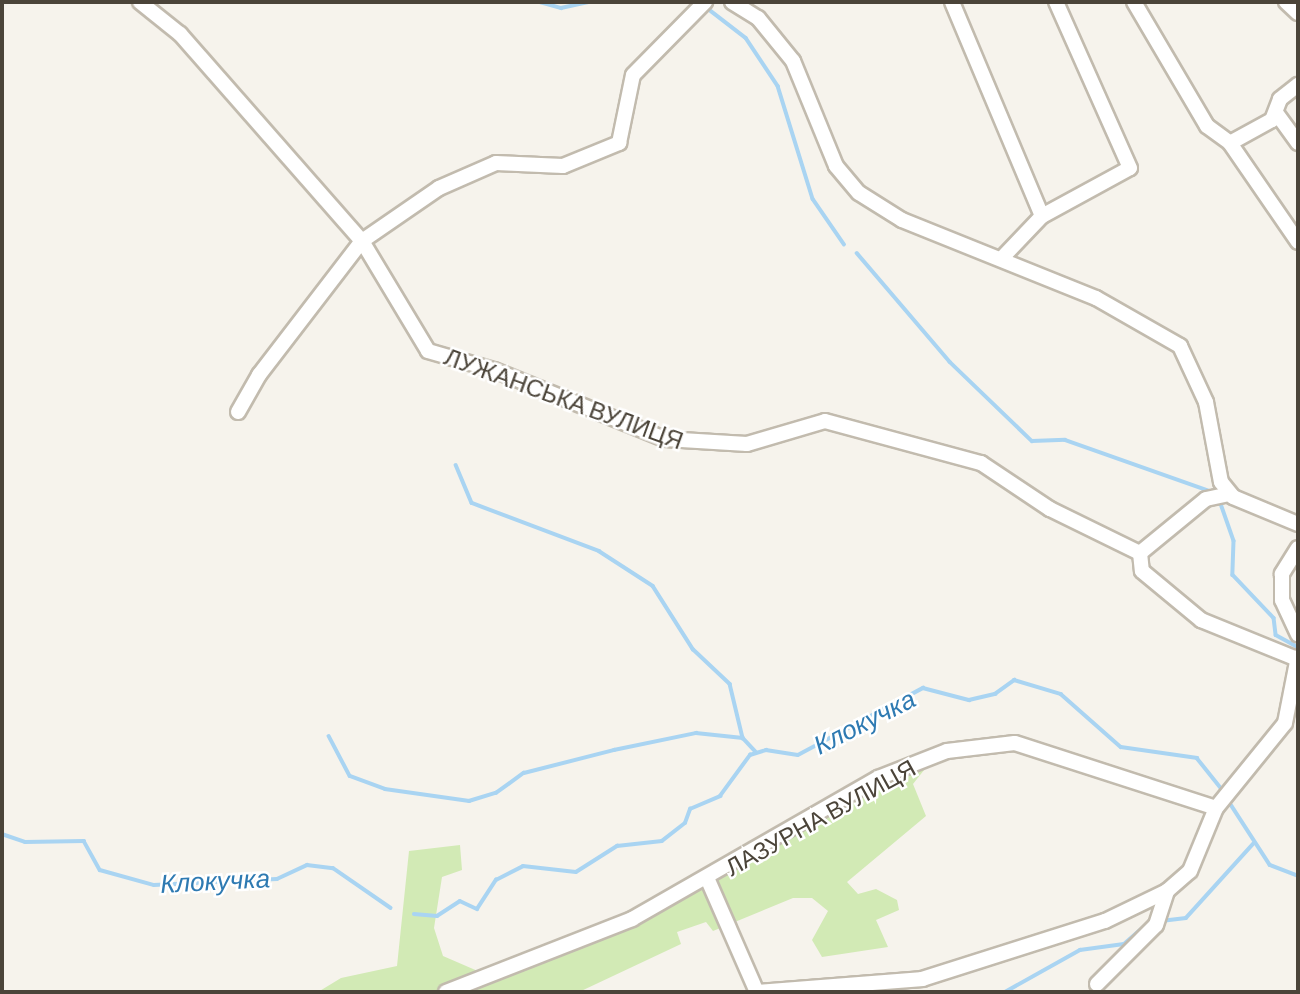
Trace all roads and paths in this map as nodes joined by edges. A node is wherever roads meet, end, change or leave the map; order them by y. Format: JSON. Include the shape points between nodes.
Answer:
{"nodes":[{"id":1,"x":140,"y":2,"type":"edge"},
{"id":2,"x":705,"y":2,"type":"edge"},
{"id":3,"x":732,"y":2,"type":"edge"},
{"id":4,"x":755,"y":2,"type":"edge"},
{"id":5,"x":952,"y":2,"type":"edge"},
{"id":6,"x":1056,"y":2,"type":"edge"},
{"id":7,"x":1134,"y":2,"type":"edge"},
{"id":8,"x":1286,"y":2,"type":"edge"},
{"id":9,"x":1298,"y":13,"type":"edge"},
{"id":10,"x":758,"y":18,"type":"junction"},
{"id":11,"x":1298,"y":85,"type":"edge"},
{"id":12,"x":1276,"y":114,"type":"junction"},
{"id":13,"x":1230,"y":143,"type":"junction"},
{"id":14,"x":1298,"y":144,"type":"edge"},
{"id":15,"x":1042,"y":216,"type":"junction"},
{"id":16,"x":362,"y":241,"type":"junction"},
{"id":17,"x":1298,"y":242,"type":"edge"},
{"id":18,"x":1002,"y":258,"type":"junction"},
{"id":19,"x":238,"y":412,"type":"dead end"},
{"id":20,"x":1218,"y":496,"type":"junction"},
{"id":21,"x":1298,"y":524,"type":"edge"},
{"id":22,"x":1298,"y":548,"type":"edge"},
{"id":23,"x":1140,"y":553,"type":"junction"},
{"id":24,"x":1298,"y":635,"type":"edge"},
{"id":25,"x":1298,"y":658,"type":"edge"},
{"id":26,"x":1225,"y":799,"type":"junction"},
{"id":27,"x":708,"y":880,"type":"junction"},
{"id":28,"x":1167,"y":891,"type":"junction"},
{"id":29,"x":1097,"y":984,"type":"dead end"},
{"id":30,"x":446,"y":992,"type":"edge"},
{"id":31,"x":757,"y":992,"type":"edge"}],
"edges":[{"from":1,"to":16,"type":"street","name":"ЛУЖАНСЬКА ВУЛИЦЯ","via":[[180,34]]},
{"from":2,"to":16,"type":"street","via":[[633,75],[619,144],[563,166],[496,163],[439,188]]},
{"from":3,"to":10,"type":"street"},
{"from":4,"to":10,"type":"street"},
{"from":5,"to":15,"type":"street"},
{"from":6,"to":15,"type":"street","via":[[1130,168]]},
{"from":7,"to":13,"type":"street","via":[[1207,126]]},
{"from":8,"to":9,"type":"street"},
{"from":10,"to":18,"type":"street","via":[[793,61],[836,166],[859,193],[902,220]]},
{"from":11,"to":12,"type":"street","via":[[1280,99]]},
{"from":12,"to":13,"type":"street"},
{"from":12,"to":14,"type":"street"},
{"from":13,"to":17,"type":"street"},
{"from":15,"to":18,"type":"street"},
{"from":16,"to":19,"type":"street","via":[[258,375]]},
{"from":16,"to":23,"type":"street","name":"ЛУЖАНСЬКА ВУЛИЦЯ","via":[[428,351],[494,370],[677,441],[747,444],[825,421],[981,463],[1050,509]]},
{"from":18,"to":20,"type":"street","via":[[1096,298],[1180,346],[1206,402],[1220,482]]},
{"from":20,"to":21,"type":"street"},
{"from":20,"to":23,"type":"street"},
{"from":22,"to":24,"type":"street","via":[[1282,574],[1282,600]]},
{"from":23,"to":25,"type":"street","via":[[1142,571],[1201,620]]},
{"from":25,"to":26,"type":"street","via":[[1285,723]]},
{"from":26,"to":27,"type":"street","name":"ЛАЗУРНА ВУЛИЦЯ","via":[[1015,743],[961,748],[878,778]]},
{"from":26,"to":28,"type":"street","name":"ЛАЗУРНА ВУЛИЦЯ","via":[[1204,850]]},
{"from":27,"to":30,"type":"street","name":"ЛАЗУРНА ВУЛИЦЯ","via":[[632,919]]},
{"from":27,"to":31,"type":"street","name":"ЛАЗУРНА ВУЛИЦЯ"},
{"from":28,"to":29,"type":"street","via":[[1158,921]]},
{"from":28,"to":31,"type":"street","name":"ЛАЗУРНА ВУЛИЦЯ","via":[[1105,921],[922,979]]}]}
